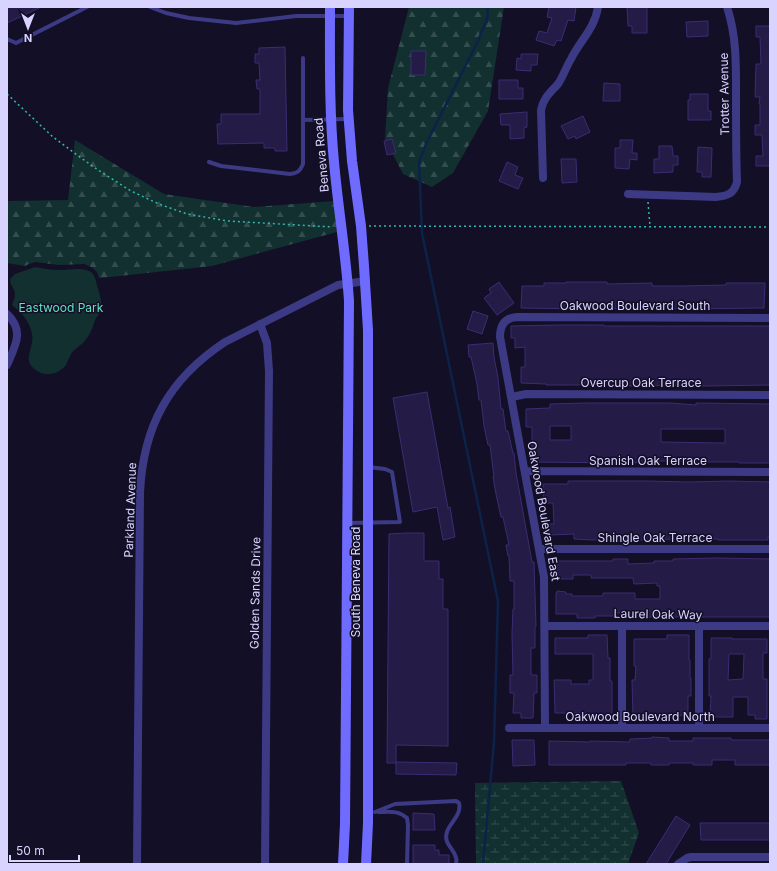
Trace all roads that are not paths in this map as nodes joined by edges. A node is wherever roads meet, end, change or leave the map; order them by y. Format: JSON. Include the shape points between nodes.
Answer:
{"nodes":[{"id":1,"x":87,"y":7,"type":"edge"},
{"id":2,"x":150,"y":7,"type":"edge"},
{"id":3,"x":598,"y":7,"type":"edge"},
{"id":4,"x":727,"y":7,"type":"edge"},
{"id":5,"x":330,"y":12,"type":"edge"},
{"id":6,"x":349,"y":12,"type":"edge"},
{"id":7,"x":7,"y":39,"type":"edge"},
{"id":8,"x":303,"y":58,"type":"dead end"},
{"id":9,"x":331,"y":119,"type":"junction"},
{"id":10,"x":349,"y":119,"type":"junction"},
{"id":11,"x":303,"y":120,"type":"junction"},
{"id":12,"x":209,"y":162,"type":"dead end"},
{"id":13,"x":543,"y":178,"type":"dead end"},
{"id":14,"x":628,"y":194,"type":"dead end"},
{"id":15,"x":366,"y":281,"type":"junction"},
{"id":16,"x":348,"y":284,"type":"junction"},
{"id":17,"x":349,"y":301,"type":"joint"},
{"id":18,"x":10,"y":317,"type":"edge"},
{"id":19,"x":770,"y":318,"type":"edge"},
{"id":20,"x":260,"y":324,"type":"junction"},
{"id":21,"x":503,"y":324,"type":"joint"},
{"id":22,"x":7,"y":365,"type":"edge"},
{"id":23,"x":770,"y":395,"type":"edge"},
{"id":24,"x":512,"y":397,"type":"junction"},
{"id":25,"x":368,"y":467,"type":"junction"},
{"id":26,"x":525,"y":471,"type":"junction"},
{"id":27,"x":770,"y":472,"type":"edge"},
{"id":28,"x":348,"y":523,"type":"junction"},
{"id":29,"x":368,"y":523,"type":"junction"},
{"id":30,"x":540,"y":549,"type":"junction"},
{"id":31,"x":770,"y":549,"type":"edge"},
{"id":32,"x":545,"y":626,"type":"junction"},
{"id":33,"x":622,"y":626,"type":"junction"},
{"id":34,"x":770,"y":626,"type":"edge"},
{"id":35,"x":699,"y":627,"type":"junction"},
{"id":36,"x":509,"y":728,"type":"dead end"},
{"id":37,"x":545,"y":728,"type":"junction"},
{"id":38,"x":622,"y":728,"type":"junction"},
{"id":39,"x":700,"y":728,"type":"junction"},
{"id":40,"x":770,"y":728,"type":"edge"},
{"id":41,"x":372,"y":812,"type":"junction"},
{"id":42,"x":770,"y":857,"type":"edge"},
{"id":43,"x":137,"y":864,"type":"edge"},
{"id":44,"x":265,"y":864,"type":"edge"},
{"id":45,"x":343,"y":864,"type":"edge"},
{"id":46,"x":366,"y":864,"type":"edge"},
{"id":47,"x":407,"y":864,"type":"edge"},
{"id":48,"x":456,"y":864,"type":"edge"},
{"id":49,"x":678,"y":864,"type":"edge"}],
"edges":[{"from":1,"to":7,"type":"lane","via":[[16,44]]},
{"from":2,"to":5,"type":"lane","via":[[189,18],[236,23]]},
{"from":3,"to":13,"type":"street","via":[[590,31],[542,105]]},
{"from":4,"to":14,"type":"street","name":"Trotter Avenue","via":[[734,34],[736,57],[735,188],[723,196]]},
{"from":5,"to":6,"type":"lane"},
{"from":5,"to":9,"type":"main road","name":"Beneva Road"},
{"from":6,"to":10,"type":"main road"},
{"from":8,"to":11,"type":"lane"},
{"from":9,"to":10,"type":"lane"},
{"from":9,"to":11,"type":"lane"},
{"from":9,"to":16,"type":"main road","name":"Beneva Road"},
{"from":10,"to":15,"type":"main road"},
{"from":11,"to":12,"type":"lane","via":[[303,164],[298,172],[290,174],[221,166]]},
{"from":15,"to":16,"type":"street","name":"Parkland Avenue"},
{"from":15,"to":25,"type":"main road","name":"South Beneva Road"},
{"from":16,"to":17,"type":"main road","name":"Beneva Road"},
{"from":16,"to":20,"type":"street","name":"Parkland Avenue","via":[[338,285]]},
{"from":17,"to":28,"type":"main road","name":"South Beneva Road"},
{"from":18,"to":22,"type":"street","via":[[16,325],[17,338]]},
{"from":19,"to":21,"type":"street","name":"Oakwood Boulevard South","via":[[517,317],[508,319]]},
{"from":20,"to":43,"type":"street","name":"Parkland Avenue","via":[[210,352],[179,381],[156,419],[142,463]]},
{"from":20,"to":44,"type":"street","name":"Golden Sands Drive","via":[[267,343],[269,371]]},
{"from":21,"to":24,"type":"street","name":"Oakwood Boulevard East","via":[[500,336]]},
{"from":23,"to":24,"type":"street","name":"Overcup Oak Terrace","via":[[526,394]]},
{"from":24,"to":26,"type":"street","name":"Oakwood Boulevard East"},
{"from":25,"to":29,"type":"main road","name":"South Beneva Road"},
{"from":25,"to":29,"type":"lane","via":[[392,472],[400,522]]},
{"from":26,"to":27,"type":"street","name":"Spanish Oak Terrace"},
{"from":26,"to":30,"type":"street","name":"Oakwood Boulevard East"},
{"from":28,"to":29,"type":"lane"},
{"from":28,"to":45,"type":"main road","name":"South Beneva Road"},
{"from":29,"to":41,"type":"main road","name":"South Beneva Road"},
{"from":30,"to":31,"type":"street","name":"Shingle Oak Terrace"},
{"from":30,"to":32,"type":"street","name":"Oakwood Boulevard East","via":[[544,577]]},
{"from":32,"to":33,"type":"street","name":"Laurel Oak Way"},
{"from":32,"to":37,"type":"street","name":"Oakwood Boulevard East"},
{"from":33,"to":35,"type":"street","name":"Laurel Oak Way"},
{"from":33,"to":38,"type":"street"},
{"from":34,"to":35,"type":"street","name":"Laurel Oak Way"},
{"from":35,"to":39,"type":"street"},
{"from":36,"to":37,"type":"street","name":"Oakwood Boulevard North"},
{"from":37,"to":38,"type":"street","name":"Oakwood Boulevard North"},
{"from":38,"to":39,"type":"street","name":"Oakwood Boulevard North"},
{"from":39,"to":40,"type":"street","name":"Oakwood Boulevard North"},
{"from":41,"to":46,"type":"main road","name":"South Beneva Road"},
{"from":41,"to":47,"type":"lane","via":[[396,812],[407,818]]},
{"from":41,"to":48,"type":"lane","via":[[395,804],[456,801],[460,806],[446,838],[454,852]]},
{"from":42,"to":49,"type":"street","via":[[691,857]]}]}
